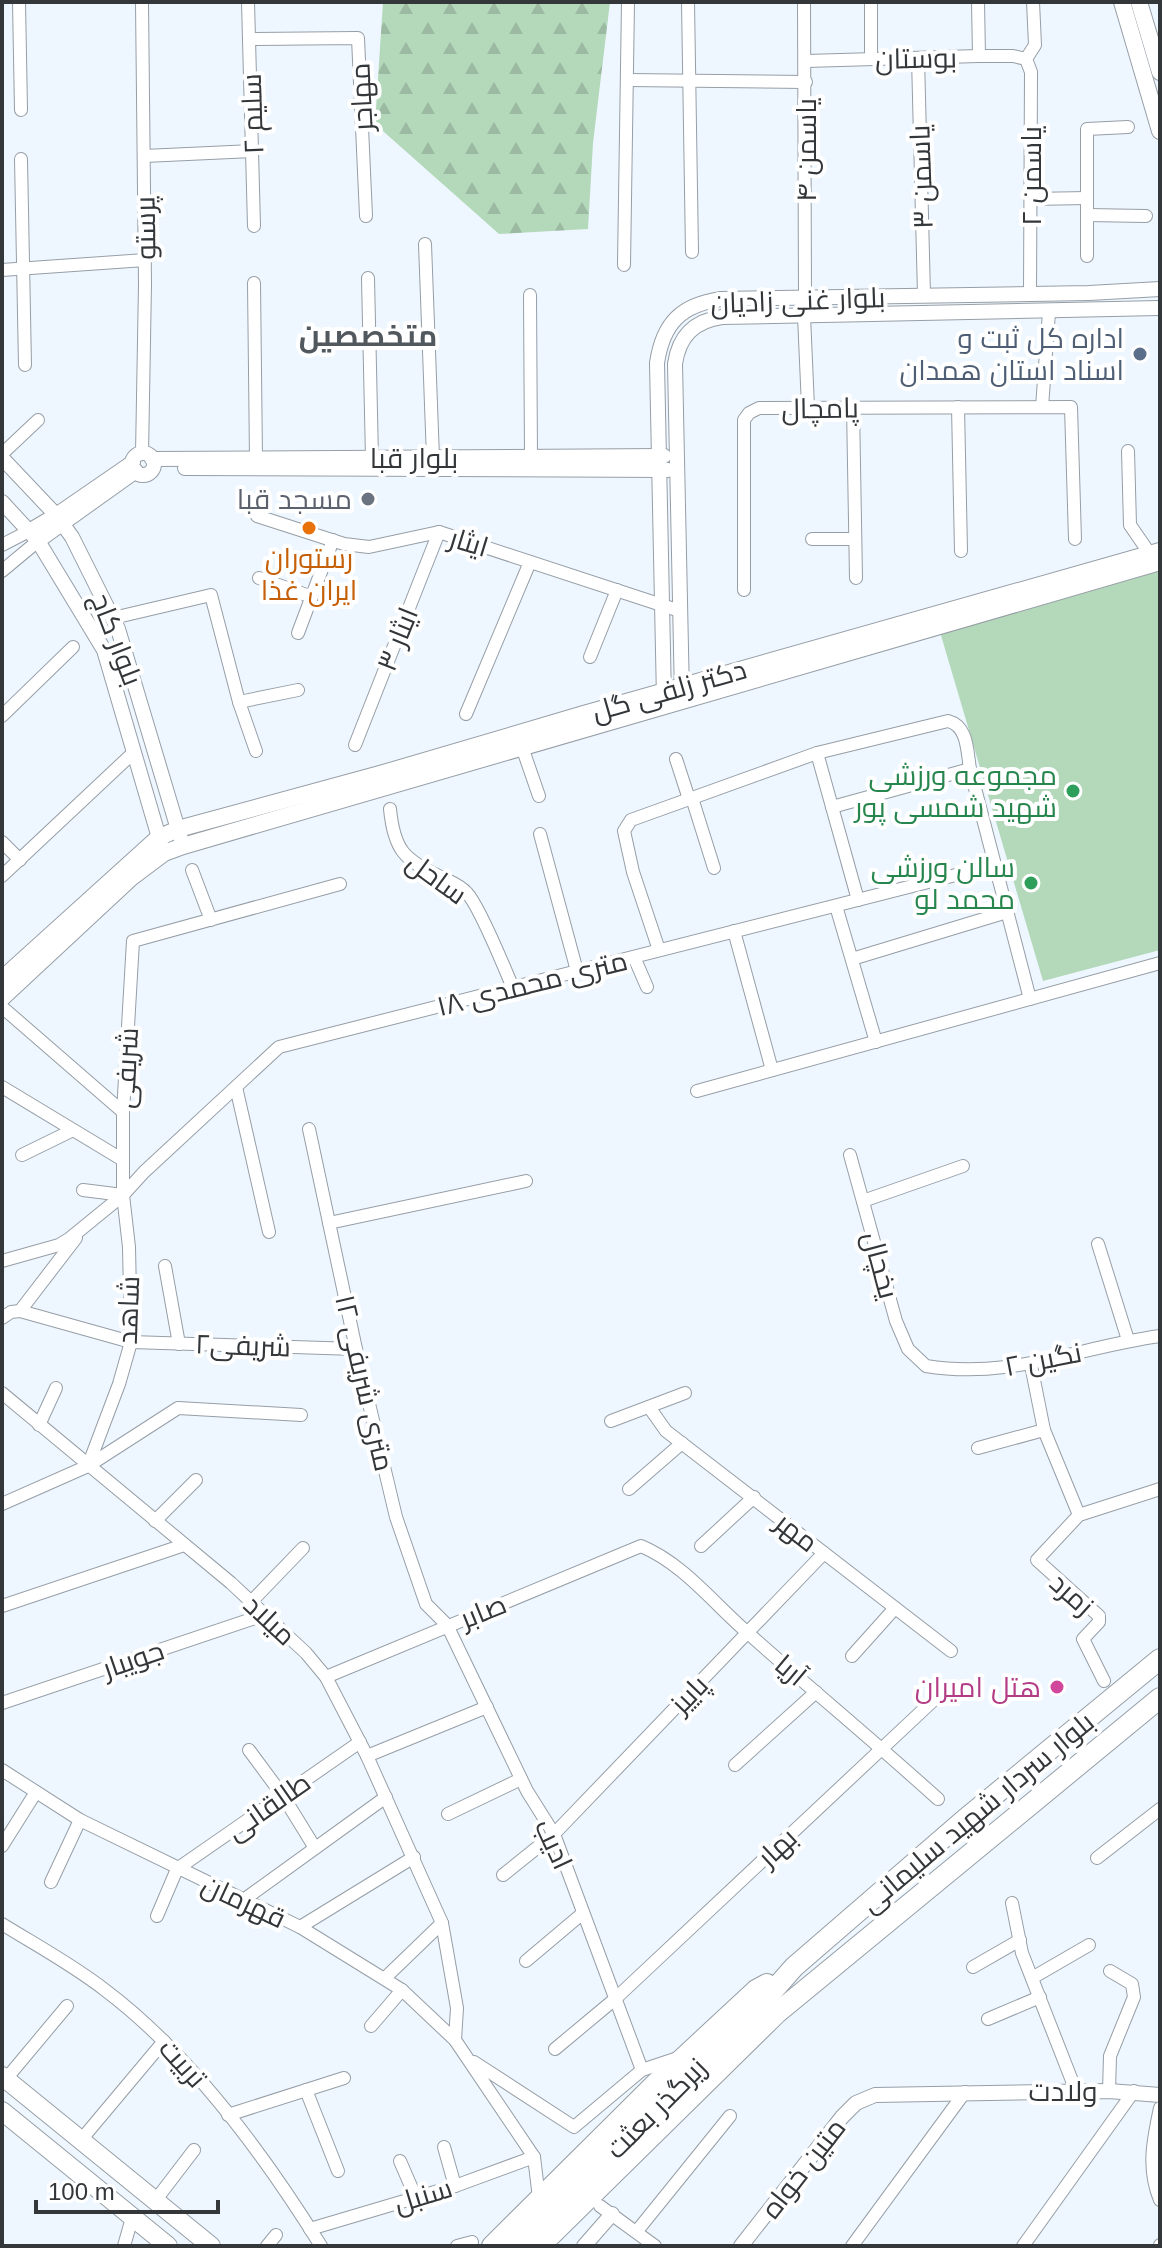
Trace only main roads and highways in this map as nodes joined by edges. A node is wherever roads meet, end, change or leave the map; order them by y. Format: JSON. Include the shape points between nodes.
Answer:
{"nodes":[{"id":1,"x":1122,"y":2,"type":"edge"},
{"id":2,"x":1139,"y":2,"type":"edge"},
{"id":3,"x":1160,"y":72,"type":"edge"},
{"id":4,"x":1160,"y":131,"type":"edge"},
{"id":5,"x":1157,"y":556,"type":"edge"},
{"id":6,"x":664,"y":699,"type":"junction"},
{"id":7,"x":180,"y":838,"type":"junction"},
{"id":8,"x":161,"y":845,"type":"junction"},
{"id":9,"x":2,"y":979,"type":"edge"},
{"id":10,"x":2,"y":998,"type":"edge"},
{"id":11,"x":1160,"y":1659,"type":"edge"},
{"id":12,"x":1160,"y":1698,"type":"edge"},
{"id":13,"x":1050,"y":1750,"type":"junction"},
{"id":14,"x":1067,"y":1774,"type":"junction"},
{"id":15,"x":794,"y":1967,"type":"junction"},
{"id":16,"x":811,"y":1986,"type":"junction"},
{"id":17,"x":4,"y":2078,"type":"edge"},
{"id":18,"x":2,"y":2111,"type":"edge"},
{"id":19,"x":482,"y":2244,"type":"edge"},
{"id":20,"x":168,"y":2246,"type":"edge"},
{"id":21,"x":211,"y":2246,"type":"edge"},
{"id":22,"x":516,"y":2246,"type":"edge"},
{"id":23,"x":540,"y":2246,"type":"edge"},
{"id":24,"x":560,"y":2246,"type":"edge"}],
"edges":[{"from":1,"to":4,"type":"main road"},
{"from":2,"to":3,"type":"main road"},
{"from":5,"to":6,"type":"main road","name":"دکتر زلفی گل","via":[[681,686]]},
{"from":6,"to":7,"type":"main road","name":"دکتر زلفی گل"},
{"from":6,"to":7,"type":"main road","name":"دکتر زلفی گل","via":[[522,747],[212,835]]},
{"from":7,"to":8,"type":"main road"},
{"from":8,"to":9,"type":"main road"},
{"from":8,"to":10,"type":"main road"},
{"from":11,"to":13,"type":"highway","name":"بلوار سردار شهید سلیمانی"},
{"from":12,"to":14,"type":"highway","name":"بلوار سردار شهید سلیمانی"},
{"from":13,"to":14,"type":"highway"},
{"from":13,"to":15,"type":"highway","name":"بلوار سردار شهید سلیمانی"},
{"from":14,"to":16,"type":"highway","name":"بلوار سردار شهید سلیمانی"},
{"from":15,"to":19,"type":"highway","via":[[756,1990],[539,2198]]},
{"from":15,"to":22,"type":"highway","name":"زیرگذر بعثت"},
{"from":16,"to":23,"type":"highway","name":"زیرگذر بعثت","via":[[777,2013]]},
{"from":16,"to":24,"type":"highway","via":[[790,2019],[606,2210]]},
{"from":17,"to":21,"type":"main road"},
{"from":18,"to":20,"type":"main road"}]}
